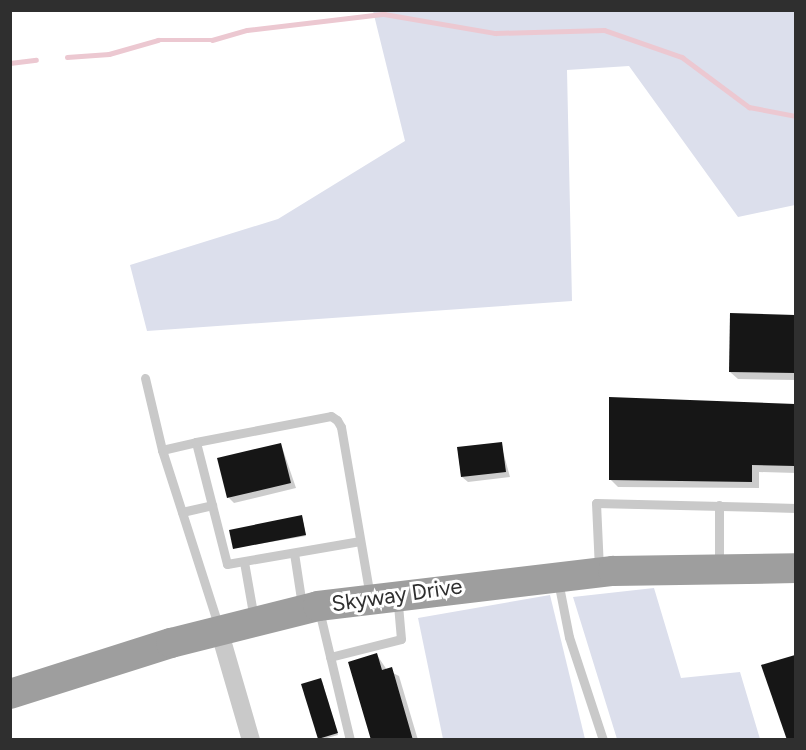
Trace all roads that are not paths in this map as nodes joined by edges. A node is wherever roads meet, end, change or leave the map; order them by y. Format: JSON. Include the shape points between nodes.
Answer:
{"nodes":[{"id":1,"x":146,"y":378,"type":"dead end"},
{"id":2,"x":196,"y":442,"type":"junction"},
{"id":3,"x":162,"y":450,"type":"junction"},
{"id":4,"x":212,"y":505,"type":"junction"},
{"id":5,"x":719,"y":505,"type":"junction"},
{"id":6,"x":795,"y":508,"type":"edge"},
{"id":7,"x":182,"y":512,"type":"junction"},
{"id":8,"x":360,"y":541,"type":"junction"},
{"id":9,"x":294,"y":553,"type":"junction"},
{"id":10,"x":244,"y":562,"type":"junction"},
{"id":11,"x":719,"y":566,"type":"junction"},
{"id":12,"x":795,"y":568,"type":"edge"},
{"id":13,"x":599,"y":572,"type":"junction"},
{"id":14,"x":558,"y":576,"type":"junction"},
{"id":15,"x":384,"y":597,"type":"junction"},
{"id":16,"x":310,"y":608,"type":"junction"},
{"id":17,"x":254,"y":621,"type":"junction"},
{"id":18,"x":219,"y":630,"type":"junction"},
{"id":19,"x":330,"y":657,"type":"junction"},
{"id":20,"x":10,"y":694,"type":"edge"},
{"id":21,"x":346,"y":739,"type":"edge"},
{"id":22,"x":251,"y":740,"type":"edge"},
{"id":23,"x":603,"y":740,"type":"edge"}],
"edges":[{"from":1,"to":3,"type":"lane"},
{"from":2,"to":3,"type":"lane"},
{"from":2,"to":4,"type":"lane"},
{"from":2,"to":8,"type":"lane","via":[[331,416],[337,420]]},
{"from":3,"to":7,"type":"lane"},
{"from":4,"to":7,"type":"lane"},
{"from":4,"to":10,"type":"lane","via":[[225,561]]},
{"from":5,"to":6,"type":"lane"},
{"from":5,"to":11,"type":"lane"},
{"from":5,"to":13,"type":"lane","via":[[596,503]]},
{"from":7,"to":18,"type":"lane"},
{"from":8,"to":9,"type":"lane"},
{"from":8,"to":15,"type":"lane"},
{"from":9,"to":10,"type":"lane"},
{"from":9,"to":16,"type":"lane"},
{"from":10,"to":17,"type":"lane"},
{"from":11,"to":12,"type":"highway","name":"Skyway Drive"},
{"from":11,"to":13,"type":"highway","name":"Skyway Drive"},
{"from":13,"to":14,"type":"highway","name":"Skyway Drive"},
{"from":14,"to":15,"type":"highway","name":"Skyway Drive"},
{"from":14,"to":23,"type":"lane","via":[[569,637]]},
{"from":15,"to":16,"type":"highway","name":"Skyway Drive"},
{"from":15,"to":19,"type":"lane","via":[[401,639]]},
{"from":16,"to":17,"type":"highway","name":"Skyway Drive"},
{"from":16,"to":19,"type":"lane"},
{"from":17,"to":18,"type":"highway","name":"Skyway Drive"},
{"from":18,"to":20,"type":"highway","name":"Skyway Drive"},
{"from":18,"to":22,"type":"street"},
{"from":19,"to":21,"type":"lane"}]}
